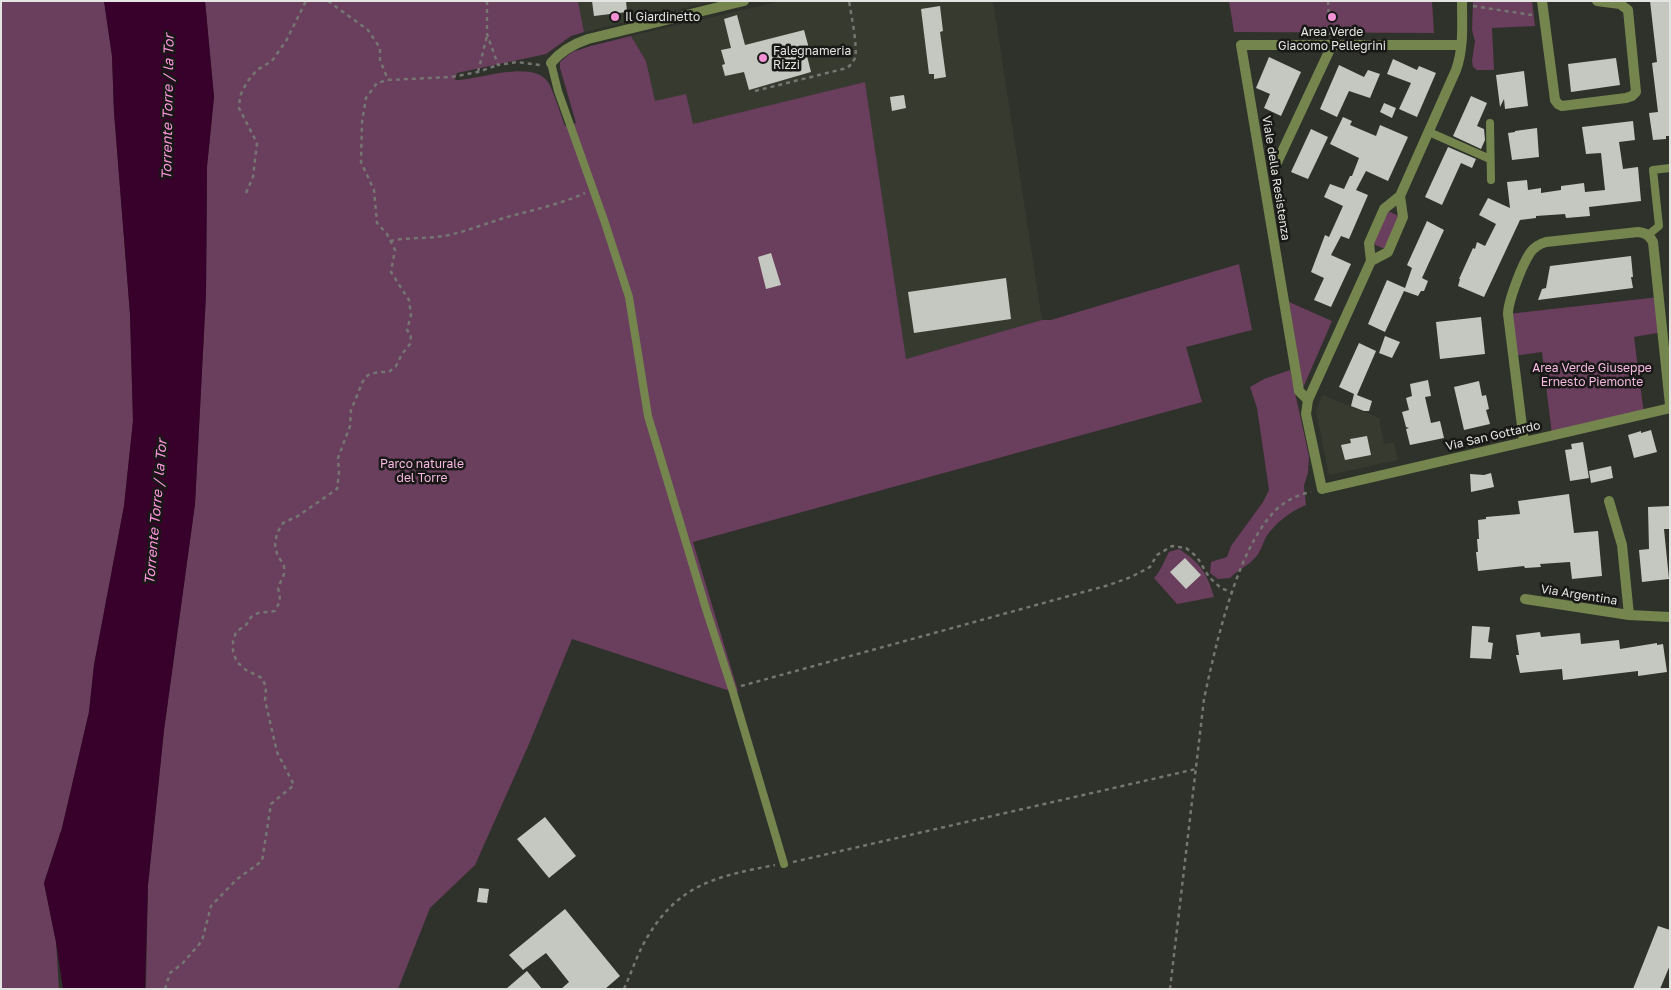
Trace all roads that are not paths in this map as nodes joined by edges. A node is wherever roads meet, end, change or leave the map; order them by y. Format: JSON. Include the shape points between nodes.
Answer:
{"nodes":[{"id":1,"x":744,"y":1,"type":"edge"},
{"id":2,"x":1542,"y":1,"type":"edge"},
{"id":3,"x":1597,"y":1,"type":"edge"},
{"id":4,"x":1462,"y":3,"type":"edge"},
{"id":5,"x":1332,"y":45,"type":"junction"},
{"id":6,"x":1461,"y":45,"type":"junction"},
{"id":7,"x":551,"y":64,"type":"joint"},
{"id":8,"x":1490,"y":123,"type":"dead end"},
{"id":9,"x":1429,"y":132,"type":"junction"},
{"id":10,"x":1490,"y":159,"type":"junction"},
{"id":11,"x":1274,"y":168,"type":"dead end"},
{"id":12,"x":1670,"y":168,"type":"edge"},
{"id":13,"x":1491,"y":180,"type":"dead end"},
{"id":14,"x":1400,"y":196,"type":"junction"},
{"id":15,"x":1648,"y":235,"type":"junction"},
{"id":16,"x":1371,"y":262,"type":"junction"},
{"id":17,"x":1308,"y":400,"type":"junction"},
{"id":18,"x":1670,"y":407,"type":"edge"},
{"id":19,"x":1524,"y":442,"type":"junction"},
{"id":20,"x":1322,"y":489,"type":"joint"},
{"id":21,"x":1609,"y":501,"type":"dead end"},
{"id":22,"x":1525,"y":599,"type":"dead end"},
{"id":23,"x":1629,"y":615,"type":"junction"},
{"id":24,"x":1670,"y":617,"type":"edge"},
{"id":25,"x":784,"y":864,"type":"road end"}],
"edges":[{"from":1,"to":7,"type":"street","via":[[588,39],[565,49]]},
{"from":2,"to":3,"type":"street","via":[[1555,100],[1562,106],[1634,95],[1628,10],[1620,4]]},
{"from":4,"to":6,"type":"street","name":"Viale della Resistenza"},
{"from":5,"to":6,"type":"street","name":"Viale della Resistenza"},
{"from":5,"to":11,"type":"street","name":"Viale della Resistenza"},
{"from":5,"to":17,"type":"street","name":"Viale della Resistenza","via":[[1242,45],[1300,390]]},
{"from":6,"to":9,"type":"street","name":"Viale della Resistenza","via":[[1456,70]]},
{"from":7,"to":25,"type":"lane","via":[[629,297],[648,416]]},
{"from":8,"to":10,"type":"lane"},
{"from":9,"to":10,"type":"lane"},
{"from":9,"to":14,"type":"street","name":"Viale della Resistenza"},
{"from":10,"to":13,"type":"lane"},
{"from":12,"to":15,"type":"lane","via":[[1654,170],[1659,226]]},
{"from":14,"to":16,"type":"street","name":"Viale della Resistenza","via":[[1384,209],[1369,243]]},
{"from":14,"to":16,"type":"street","name":"Viale della Resistenza","via":[[1403,217],[1396,234],[1388,252]]},
{"from":15,"to":18,"type":"street","via":[[1653,242]]},
{"from":15,"to":19,"type":"street","via":[[1638,232],[1546,242],[1530,253],[1508,304]]},
{"from":16,"to":17,"type":"street","name":"Viale della Resistenza"},
{"from":17,"to":20,"type":"street","name":"Viale della Resistenza","via":[[1306,414]]},
{"from":18,"to":19,"type":"street","name":"Via San Gottardo"},
{"from":19,"to":20,"type":"street","name":"Via San Gottardo"},
{"from":21,"to":23,"type":"street","name":"Via Argentina","via":[[1622,545]]},
{"from":22,"to":23,"type":"street","name":"Via Argentina"},
{"from":23,"to":24,"type":"street","name":"Via Argentina"}]}
